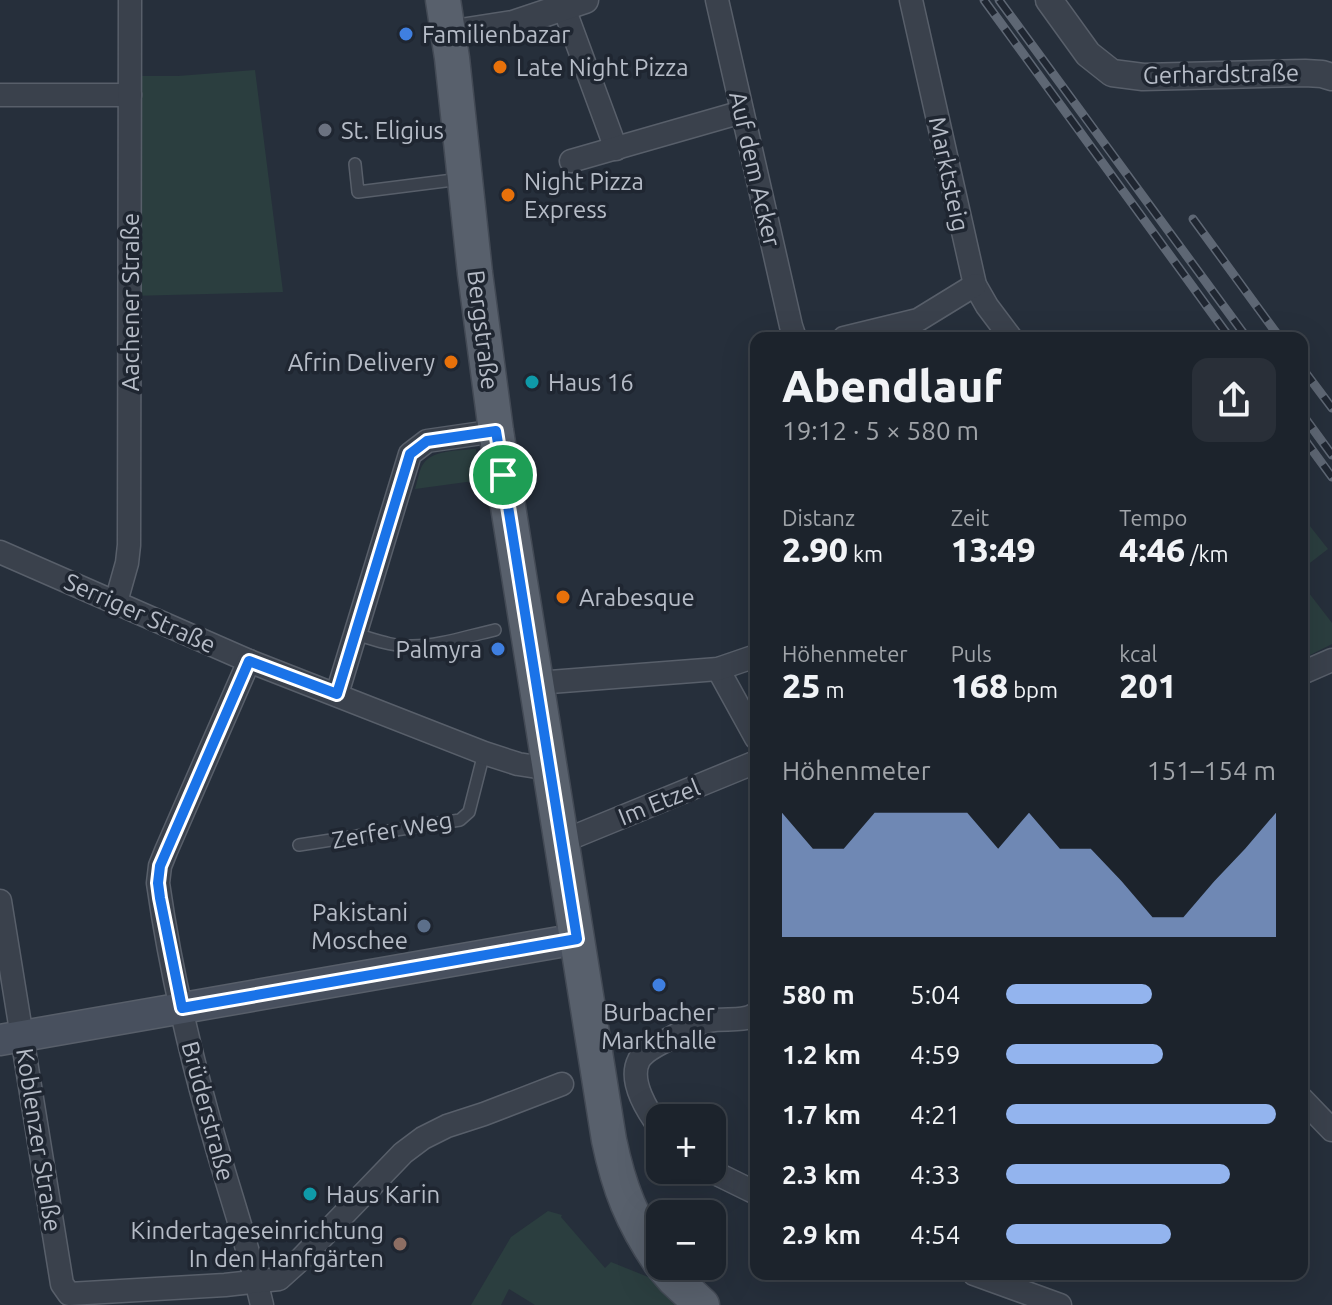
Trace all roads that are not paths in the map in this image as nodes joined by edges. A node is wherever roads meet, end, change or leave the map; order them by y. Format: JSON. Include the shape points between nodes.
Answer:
{"nodes":[{"id":1,"x":130,"y":0,"type":"edge"},
{"id":2,"x":443,"y":0,"type":"edge"},
{"id":3,"x":717,"y":0,"type":"edge"},
{"id":4,"x":911,"y":0,"type":"edge"},
{"id":5,"x":1049,"y":0,"type":"edge"},
{"id":6,"x":574,"y":4,"type":"edge"},
{"id":7,"x":448,"y":34,"type":"junction"},
{"id":8,"x":1332,"y":77,"type":"edge"},
{"id":9,"x":0,"y":95,"type":"edge"},
{"id":10,"x":130,"y":95,"type":"junction"},
{"id":11,"x":742,"y":112,"type":"junction"},
{"id":12,"x":616,"y":149,"type":"junction"},
{"id":13,"x":571,"y":161,"type":"dead end"},
{"id":14,"x":355,"y":164,"type":"dead end"},
{"id":15,"x":465,"y":178,"type":"junction"},
{"id":16,"x":975,"y":285,"type":"junction"},
{"id":17,"x":793,"y":332,"type":"edge"},
{"id":18,"x":869,"y":332,"type":"edge"},
{"id":19,"x":1006,"y":332,"type":"edge"},
{"id":20,"x":496,"y":431,"type":"junction"},
{"id":21,"x":0,"y":552,"type":"edge"},
{"id":22,"x":116,"y":602,"type":"junction"},
{"id":23,"x":495,"y":630,"type":"dead end"},
{"id":24,"x":355,"y":634,"type":"junction"},
{"id":25,"x":750,"y":658,"type":"edge"},
{"id":26,"x":1332,"y":660,"type":"edge"},
{"id":27,"x":249,"y":661,"type":"junction"},
{"id":28,"x":718,"y":669,"type":"junction"},
{"id":29,"x":1308,"y":670,"type":"edge"},
{"id":30,"x":537,"y":683,"type":"junction"},
{"id":31,"x":337,"y":694,"type":"junction"},
{"id":32,"x":750,"y":727,"type":"edge"},
{"id":33,"x":484,"y":753,"type":"junction"},
{"id":34,"x":750,"y":764,"type":"edge"},
{"id":35,"x":550,"y":769,"type":"junction"},
{"id":36,"x":561,"y":842,"type":"junction"},
{"id":37,"x":299,"y":845,"type":"dead end"},
{"id":38,"x":0,"y":901,"type":"edge"},
{"id":39,"x":577,"y":939,"type":"junction"},
{"id":40,"x":182,"y":1008,"type":"junction"},
{"id":41,"x":750,"y":1018,"type":"edge"},
{"id":42,"x":11,"y":1038,"type":"edge"},
{"id":43,"x":562,"y":1084,"type":"dead end"},
{"id":44,"x":1308,"y":1105,"type":"edge"},
{"id":45,"x":646,"y":1107,"type":"edge"},
{"id":46,"x":1332,"y":1130,"type":"edge"},
{"id":47,"x":726,"y":1178,"type":"edge"},
{"id":48,"x":750,"y":1190,"type":"edge"},
{"id":49,"x":646,"y":1241,"type":"edge"},
{"id":50,"x":675,"y":1280,"type":"edge"},
{"id":51,"x":991,"y":1280,"type":"edge"},
{"id":52,"x":257,"y":1283,"type":"junction"},
{"id":53,"x":262,"y":1305,"type":"edge"},
{"id":54,"x":702,"y":1305,"type":"edge"},
{"id":55,"x":1060,"y":1305,"type":"edge"}],
"edges":[{"from":1,"to":10,"type":"street","name":"Aachener Straße"},
{"from":2,"to":7,"type":"main road","name":"Bergstraße"},
{"from":3,"to":11,"type":"street","name":"Auf dem Acker"},
{"from":4,"to":16,"type":"street","name":"Marktsteig"},
{"from":5,"to":8,"type":"street","name":"Gerhardstraße","via":[[1088,54],[1112,73]]},
{"from":6,"to":7,"type":"street","via":[[501,27]]},
{"from":6,"to":12,"type":"street"},
{"from":7,"to":15,"type":"main road","name":"Bergstraße"},
{"from":9,"to":10,"type":"street"},
{"from":10,"to":22,"type":"street","name":"Aachener Straße","via":[[129,545]]},
{"from":11,"to":12,"type":"street"},
{"from":11,"to":17,"type":"street","name":"Auf dem Acker"},
{"from":12,"to":13,"type":"street"},
{"from":14,"to":15,"type":"lane","via":[[358,192]]},
{"from":15,"to":20,"type":"main road","name":"Bergstraße"},
{"from":16,"to":18,"type":"street","via":[[918,320]]},
{"from":16,"to":19,"type":"street","name":"Marktsteig"},
{"from":20,"to":24,"type":"street","via":[[427,441],[410,454]]},
{"from":20,"to":30,"type":"main road","name":"Bergstraße"},
{"from":21,"to":22,"type":"street","name":"Serriger Straße"},
{"from":22,"to":27,"type":"street","name":"Serriger Straße"},
{"from":23,"to":24,"type":"lane","via":[[410,646]]},
{"from":24,"to":31,"type":"street"},
{"from":25,"to":28,"type":"street"},
{"from":26,"to":29,"type":"street"},
{"from":27,"to":31,"type":"street","name":"Serriger Straße"},
{"from":27,"to":40,"type":"street","name":"Brüderstraße","via":[[160,866],[160,898]]},
{"from":28,"to":30,"type":"street"},
{"from":28,"to":32,"type":"street"},
{"from":30,"to":35,"type":"main road","name":"Bergstraße"},
{"from":31,"to":33,"type":"street","name":"Serriger Straße"},
{"from":33,"to":35,"type":"street","name":"Serriger Straße"},
{"from":33,"to":37,"type":"lane","name":"Zerfer Weg","via":[[469,812],[460,820]]},
{"from":34,"to":36,"type":"street","name":"Im Etzel"},
{"from":35,"to":36,"type":"main road","name":"Bergstraße"},
{"from":36,"to":39,"type":"main road","name":"Bergstraße"},
{"from":38,"to":42,"type":"street","name":"Koblenzer Straße"},
{"from":39,"to":40,"type":"main road"},
{"from":39,"to":49,"type":"main road","name":"Bergstraße","via":[[615,1172]]},
{"from":40,"to":42,"type":"main road"},
{"from":40,"to":52,"type":"street","name":"Brüderstraße"},
{"from":41,"to":45,"type":"street","via":[[691,1027],[650,1049],[639,1060],[636,1081]]},
{"from":42,"to":52,"type":"street","name":"Koblenzer Straße","via":[[62,1284],[69,1294]]},
{"from":43,"to":52,"type":"street","via":[[423,1138],[279,1279]]},
{"from":44,"to":46,"type":"street"},
{"from":47,"to":48,"type":"street"},
{"from":50,"to":54,"type":"main road","name":"Bergstraße"},
{"from":51,"to":55,"type":"street"},
{"from":52,"to":53,"type":"street","name":"Brüderstraße"}]}
